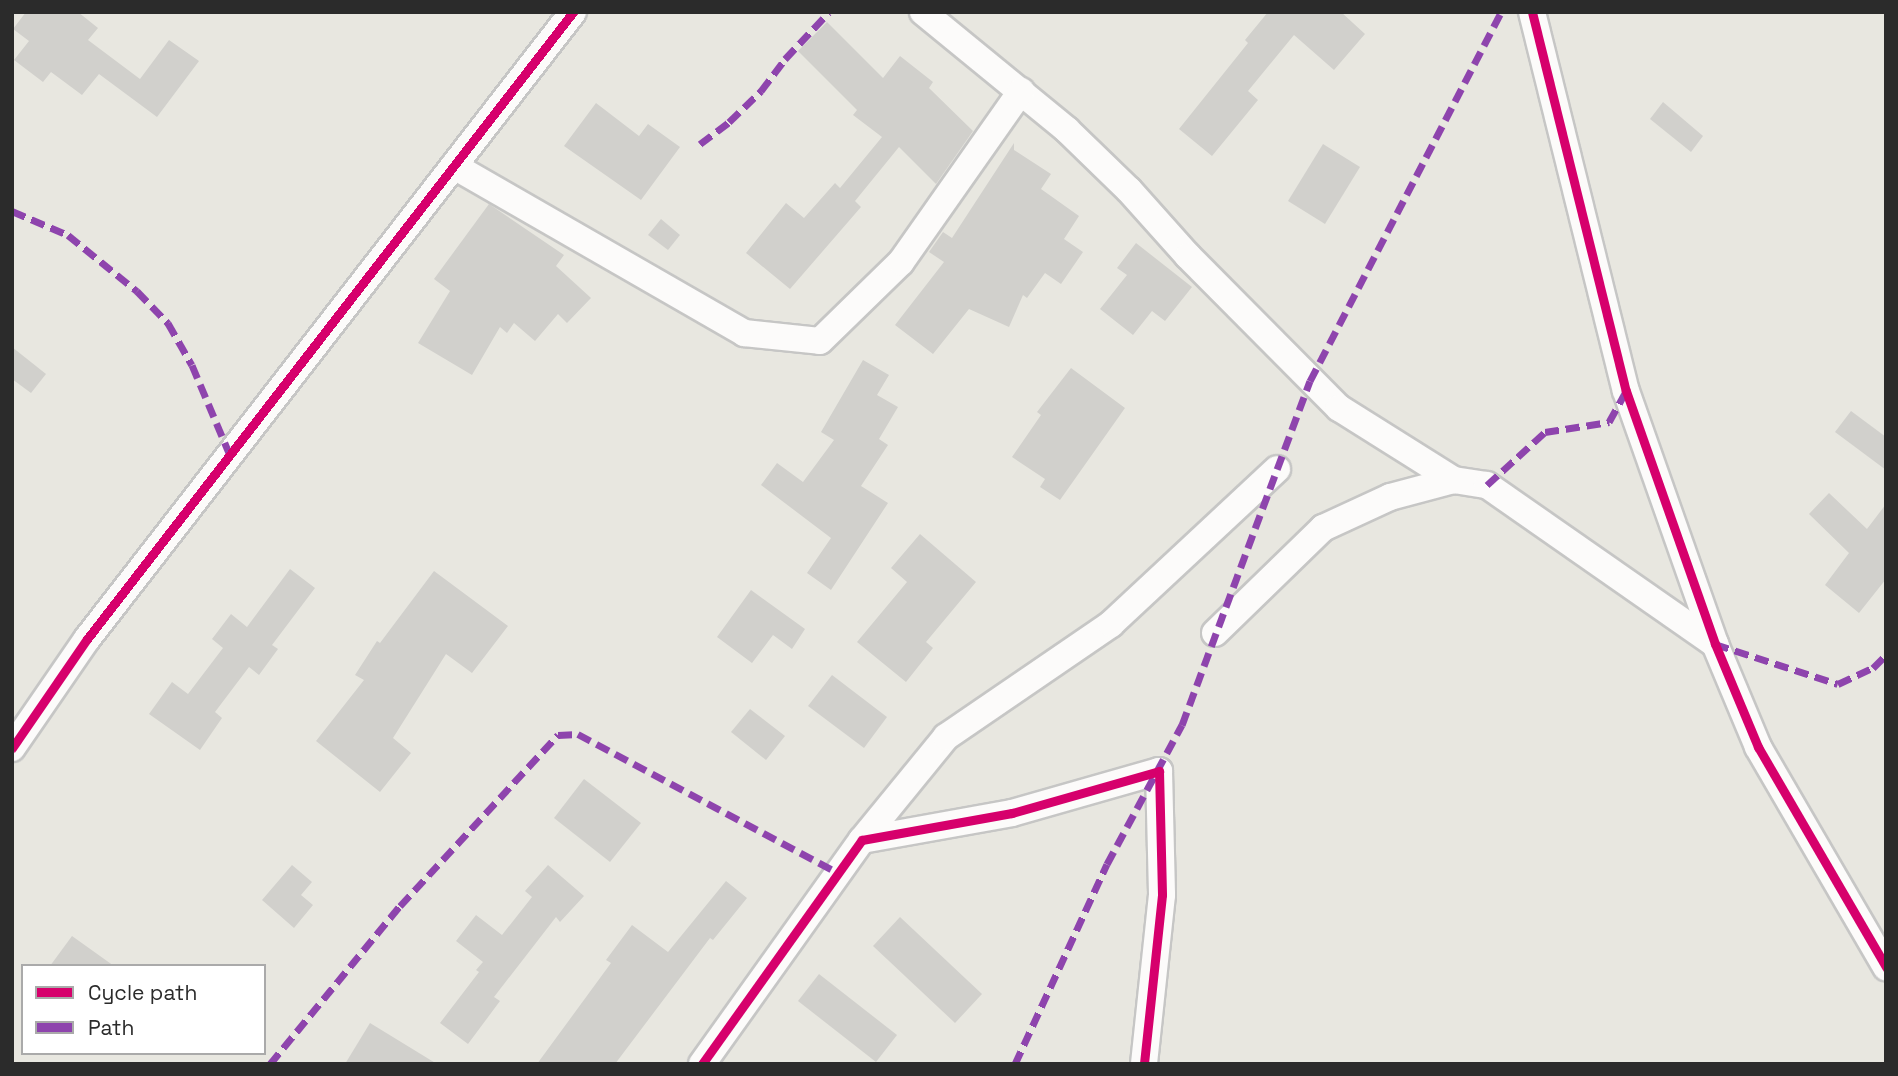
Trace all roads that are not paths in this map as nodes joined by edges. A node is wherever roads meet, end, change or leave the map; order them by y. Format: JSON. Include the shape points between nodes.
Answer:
{"nodes":[{"id":1,"x":573,"y":12,"type":"edge"},
{"id":2,"x":923,"y":12,"type":"edge"},
{"id":3,"x":1532,"y":12,"type":"edge"},
{"id":4,"x":1021,"y":91,"type":"junction"},
{"id":5,"x":454,"y":166,"type":"junction"},
{"id":6,"x":1277,"y":469,"type":"dead end"},
{"id":7,"x":1454,"y":480,"type":"junction"},
{"id":8,"x":1215,"y":633,"type":"dead end"},
{"id":9,"x":1715,"y":644,"type":"junction"},
{"id":10,"x":12,"y":748,"type":"edge"},
{"id":11,"x":862,"y":840,"type":"junction"},
{"id":12,"x":1886,"y":967,"type":"edge"},
{"id":13,"x":702,"y":1064,"type":"edge"},
{"id":14,"x":1144,"y":1064,"type":"edge"}],
"edges":[{"from":1,"to":5,"type":"street"},
{"from":2,"to":4,"type":"street"},
{"from":3,"to":9,"type":"street","via":[[1626,391]]},
{"from":4,"to":5,"type":"street","via":[[901,262],[820,341],[744,333]]},
{"from":4,"to":7,"type":"street","via":[[1129,190],[1339,408]]},
{"from":5,"to":10,"type":"street","via":[[87,639]]},
{"from":6,"to":11,"type":"street","via":[[1111,624],[946,737]]},
{"from":7,"to":8,"type":"street","via":[[1390,497],[1323,528]]},
{"from":7,"to":9,"type":"street","via":[[1487,485]]},
{"from":9,"to":12,"type":"street","via":[[1758,747]]},
{"from":11,"to":13,"type":"street"},
{"from":11,"to":14,"type":"street","via":[[1012,813],[1159,771],[1162,895]]}]}
